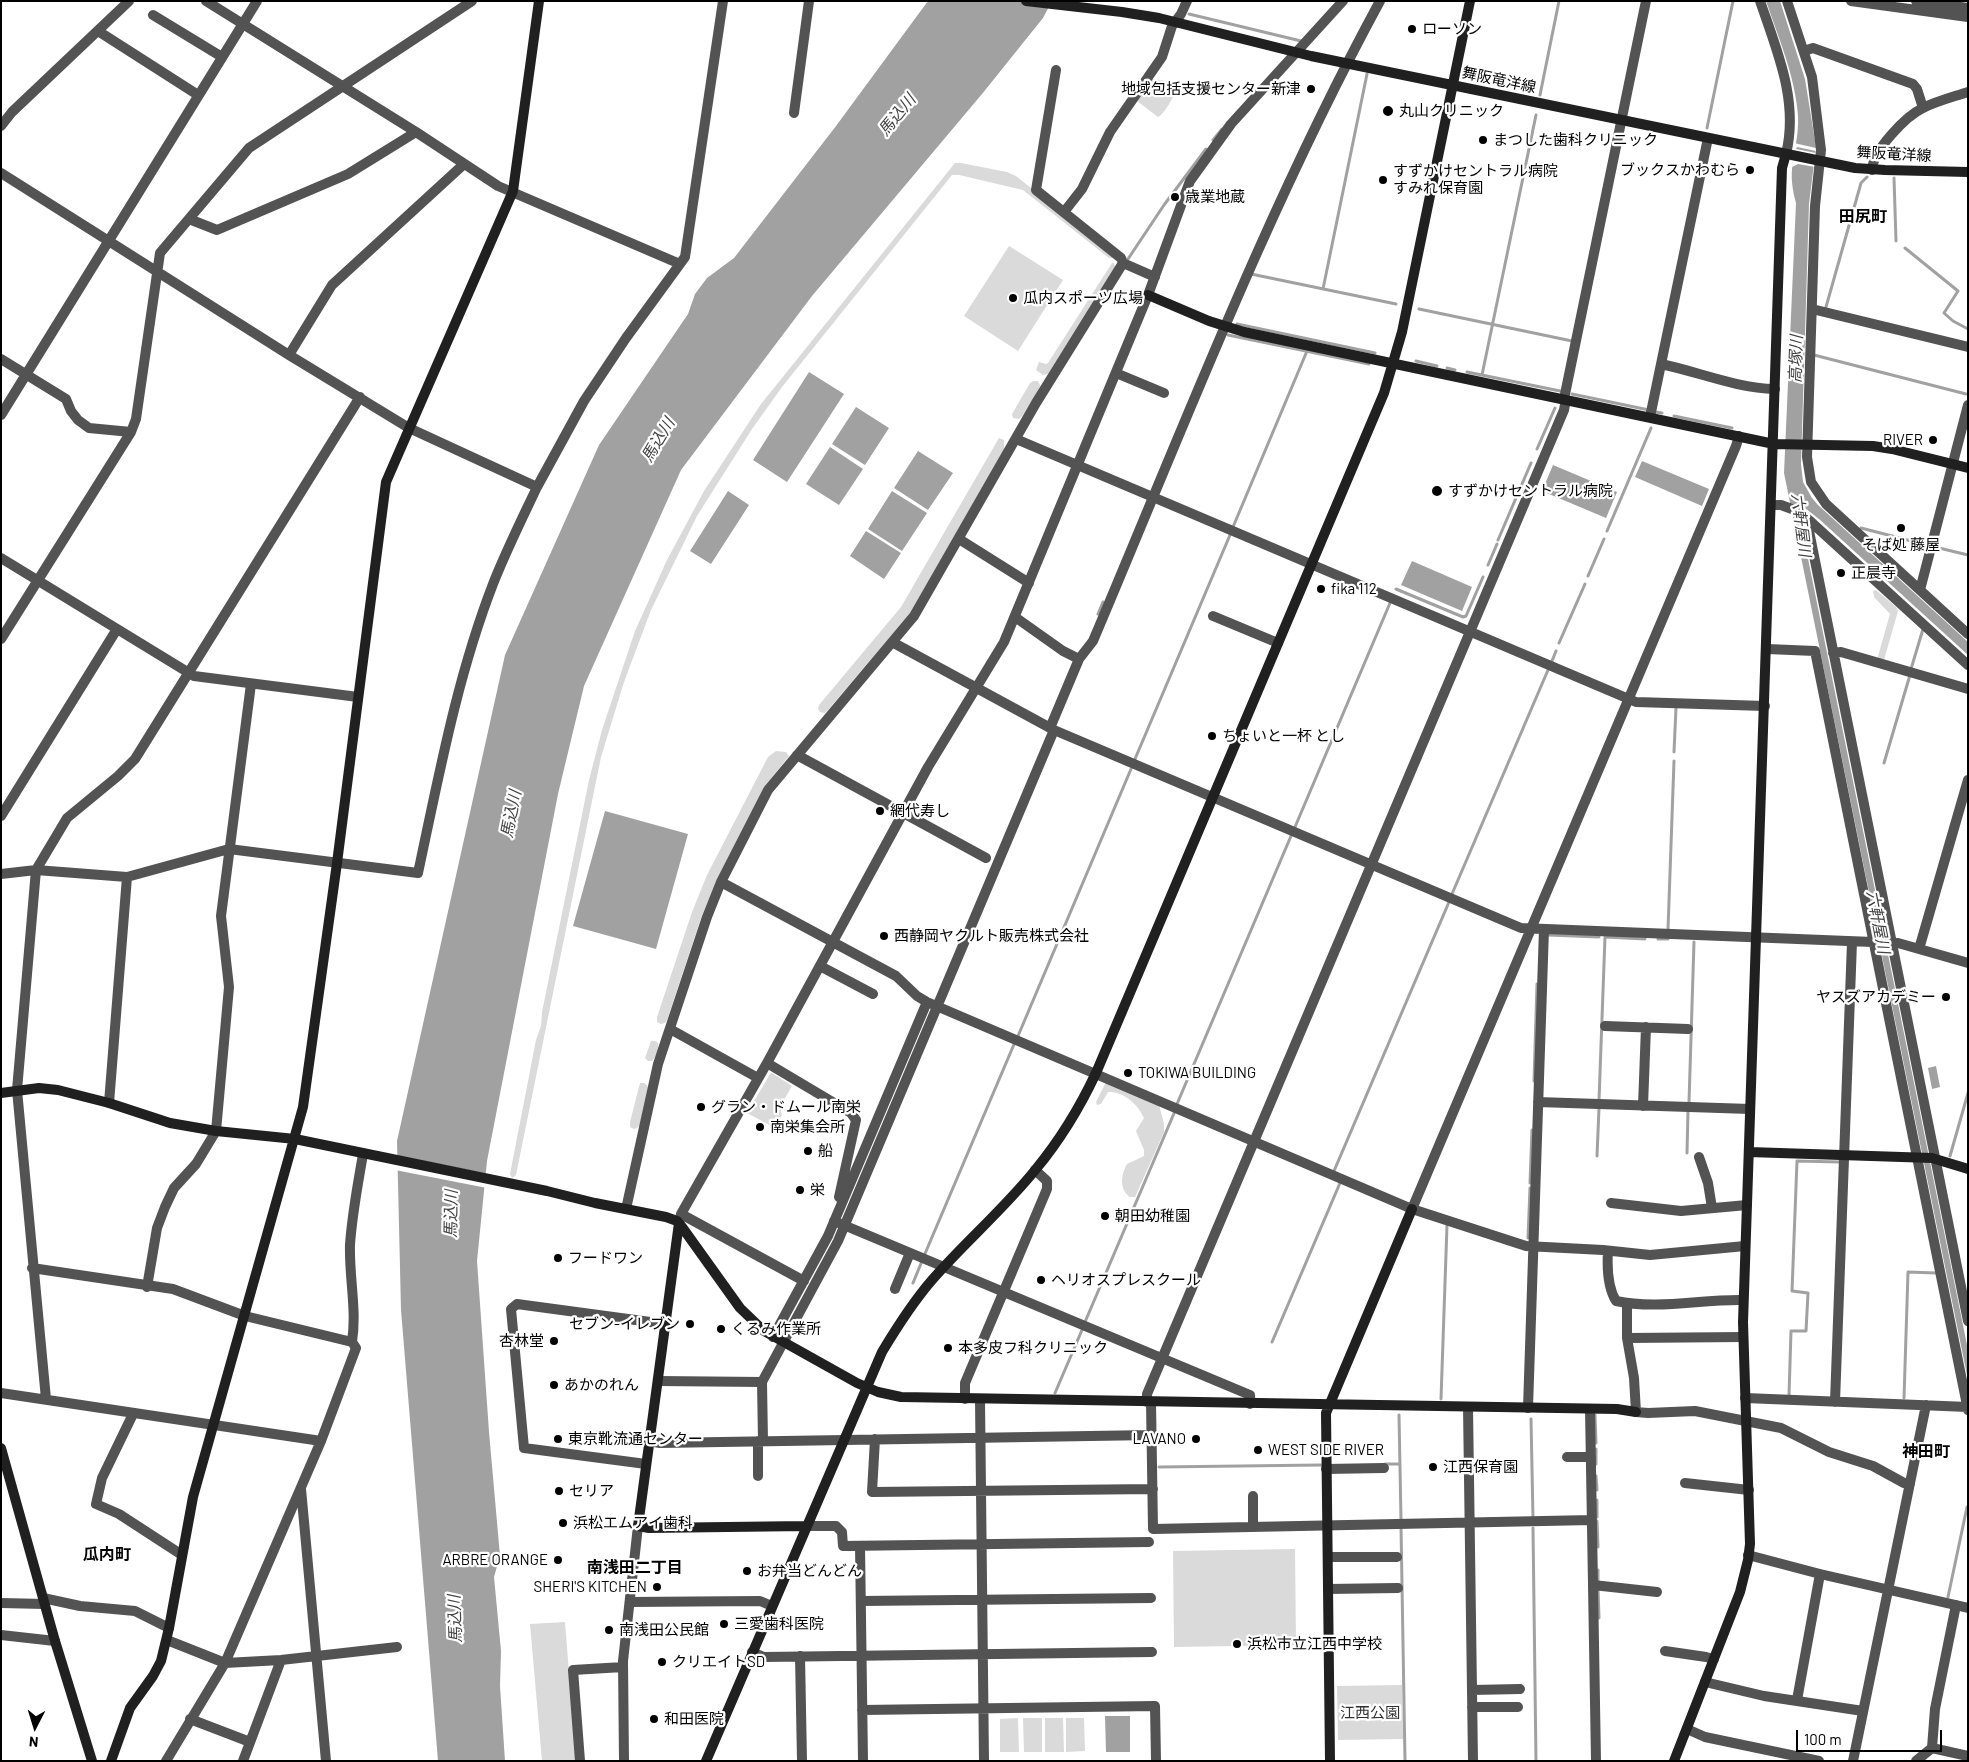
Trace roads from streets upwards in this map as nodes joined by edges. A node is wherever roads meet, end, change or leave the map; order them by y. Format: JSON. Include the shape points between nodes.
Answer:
{"nodes":[{"id":1,"x":129,"y":1,"type":"edge"},
{"id":2,"x":206,"y":1,"type":"edge"},
{"id":3,"x":256,"y":1,"type":"edge"},
{"id":4,"x":472,"y":1,"type":"edge"},
{"id":5,"x":539,"y":1,"type":"edge"},
{"id":6,"x":723,"y":1,"type":"edge"},
{"id":7,"x":809,"y":1,"type":"edge"},
{"id":8,"x":1026,"y":1,"type":"edge"},
{"id":9,"x":1187,"y":1,"type":"edge"},
{"id":10,"x":1343,"y":1,"type":"edge"},
{"id":11,"x":1380,"y":1,"type":"edge"},
{"id":12,"x":1470,"y":1,"type":"edge"},
{"id":13,"x":1646,"y":1,"type":"edge"},
{"id":14,"x":1760,"y":1,"type":"edge"},
{"id":15,"x":1787,"y":1,"type":"edge"},
{"id":16,"x":1852,"y":1,"type":"edge"},
{"id":17,"x":1916,"y":1,"type":"edge"},
{"id":18,"x":1968,"y":8,"type":"edge"},
{"id":19,"x":152,"y":15,"type":"dead end"},
{"id":20,"x":1968,"y":17,"type":"edge"},
{"id":21,"x":1175,"y":22,"type":"junction"},
{"id":22,"x":242,"y":24,"type":"junction"},
{"id":23,"x":98,"y":31,"type":"junction"},
{"id":24,"x":1804,"y":51,"type":"junction"},
{"id":25,"x":1297,"y":53,"type":"junction"},
{"id":26,"x":222,"y":57,"type":"junction"},
{"id":27,"x":1347,"y":63,"type":"junction"},
{"id":28,"x":1056,"y":70,"type":"dead end"},
{"id":29,"x":1453,"y":85,"type":"junction"},
{"id":30,"x":343,"y":87,"type":"junction"},
{"id":31,"x":1968,"y":92,"type":"edge"},
{"id":32,"x":198,"y":95,"type":"junction"},
{"id":33,"x":1922,"y":108,"type":"junction"},
{"id":34,"x":794,"y":113,"type":"dead end"},
{"id":35,"x":1622,"y":120,"type":"junction"},
{"id":36,"x":1,"y":126,"type":"edge"},
{"id":37,"x":416,"y":132,"type":"junction"},
{"id":38,"x":1708,"y":138,"type":"junction"},
{"id":39,"x":1789,"y":155,"type":"junction"},
{"id":40,"x":1818,"y":161,"type":"junction"},
{"id":41,"x":464,"y":164,"type":"junction"},
{"id":42,"x":1872,"y":170,"type":"junction"},
{"id":43,"x":1968,"y":172,"type":"edge"},
{"id":44,"x":1,"y":174,"type":"edge"},
{"id":45,"x":513,"y":191,"type":"junction"},
{"id":46,"x":1064,"y":212,"type":"junction"},
{"id":47,"x":189,"y":219,"type":"junction"},
{"id":48,"x":109,"y":240,"type":"junction"},
{"id":49,"x":680,"y":264,"type":"junction"},
{"id":50,"x":1123,"y":264,"type":"junction"},
{"id":51,"x":158,"y":272,"type":"junction"},
{"id":52,"x":1155,"y":277,"type":"junction"},
{"id":53,"x":1148,"y":295,"type":"junction"},
{"id":54,"x":1812,"y":309,"type":"junction"},
{"id":55,"x":1225,"y":327,"type":"junction"},
{"id":56,"x":1968,"y":347,"type":"edge"},
{"id":57,"x":289,"y":355,"type":"junction"},
{"id":58,"x":1,"y":359,"type":"edge"},
{"id":59,"x":1394,"y":364,"type":"junction"},
{"id":60,"x":1661,"y":364,"type":"junction"},
{"id":61,"x":1116,"y":373,"type":"junction"},
{"id":62,"x":26,"y":374,"type":"junction"},
{"id":63,"x":1776,"y":389,"type":"junction"},
{"id":64,"x":1164,"y":393,"type":"dead end"},
{"id":65,"x":360,"y":397,"type":"junction"},
{"id":66,"x":1565,"y":399,"type":"junction"},
{"id":67,"x":1968,"y":405,"type":"edge"},
{"id":68,"x":1,"y":415,"type":"edge"},
{"id":69,"x":1650,"y":417,"type":"junction"},
{"id":70,"x":408,"y":428,"type":"junction"},
{"id":71,"x":131,"y":432,"type":"junction"},
{"id":72,"x":1739,"y":436,"type":"junction"},
{"id":73,"x":1016,"y":439,"type":"junction"},
{"id":74,"x":1778,"y":445,"type":"junction"},
{"id":75,"x":1806,"y":446,"type":"junction"},
{"id":76,"x":1952,"y":464,"type":"junction"},
{"id":77,"x":1076,"y":466,"type":"junction"},
{"id":78,"x":1968,"y":468,"type":"edge"},
{"id":79,"x":537,"y":487,"type":"junction"},
{"id":80,"x":1153,"y":498,"type":"junction"},
{"id":81,"x":1772,"y":505,"type":"junction"},
{"id":82,"x":1814,"y":525,"type":"junction"},
{"id":83,"x":959,"y":539,"type":"junction"},
{"id":84,"x":1,"y":558,"type":"edge"},
{"id":85,"x":1312,"y":564,"type":"junction"},
{"id":86,"x":38,"y":581,"type":"junction"},
{"id":87,"x":1029,"y":583,"type":"junction"},
{"id":88,"x":1920,"y":590,"type":"junction"},
{"id":89,"x":1213,"y":616,"type":"dead end"},
{"id":90,"x":1015,"y":617,"type":"junction"},
{"id":91,"x":117,"y":629,"type":"junction"},
{"id":92,"x":1470,"y":632,"type":"junction"},
{"id":93,"x":1968,"y":634,"type":"edge"},
{"id":94,"x":1,"y":639,"type":"edge"},
{"id":95,"x":892,"y":642,"type":"junction"},
{"id":96,"x":1278,"y":643,"type":"junction"},
{"id":97,"x":1767,"y":649,"type":"junction"},
{"id":98,"x":1833,"y":654,"type":"junction"},
{"id":99,"x":1079,"y":659,"type":"junction"},
{"id":100,"x":1968,"y":665,"type":"edge"},
{"id":101,"x":188,"y":672,"type":"junction"},
{"id":102,"x":251,"y":684,"type":"junction"},
{"id":103,"x":976,"y":688,"type":"junction"},
{"id":104,"x":1968,"y":689,"type":"edge"},
{"id":105,"x":358,"y":697,"type":"junction"},
{"id":106,"x":1629,"y":699,"type":"junction"},
{"id":107,"x":1764,"y":706,"type":"junction"},
{"id":108,"x":1052,"y":729,"type":"junction"},
{"id":109,"x":797,"y":755,"type":"junction"},
{"id":110,"x":1968,"y":780,"type":"edge"},
{"id":111,"x":1212,"y":798,"type":"junction"},
{"id":112,"x":903,"y":813,"type":"junction"},
{"id":113,"x":1,"y":816,"type":"edge"},
{"id":114,"x":229,"y":849,"type":"junction"},
{"id":115,"x":986,"y":858,"type":"dead end"},
{"id":116,"x":337,"y":863,"type":"junction"},
{"id":117,"x":1372,"y":865,"type":"junction"},
{"id":118,"x":36,"y":870,"type":"junction"},
{"id":119,"x":1,"y":874,"type":"edge"},
{"id":120,"x":127,"y":878,"type":"junction"},
{"id":121,"x":721,"y":882,"type":"junction"},
{"id":122,"x":1531,"y":929,"type":"junction"},
{"id":123,"x":1544,"y":929,"type":"junction"},
{"id":124,"x":1756,"y":938,"type":"junction"},
{"id":125,"x":833,"y":942,"type":"junction"},
{"id":126,"x":1852,"y":942,"type":"junction"},
{"id":127,"x":1875,"y":942,"type":"junction"},
{"id":128,"x":1890,"y":943,"type":"junction"},
{"id":129,"x":1919,"y":949,"type":"junction"},
{"id":130,"x":1968,"y":963,"type":"edge"},
{"id":131,"x":820,"y":966,"type":"junction"},
{"id":132,"x":873,"y":994,"type":"dead end"},
{"id":133,"x":927,"y":1002,"type":"junction"},
{"id":134,"x":937,"y":1006,"type":"junction"},
{"id":135,"x":1604,"y":1026,"type":"dead end"},
{"id":136,"x":1646,"y":1027,"type":"junction"},
{"id":137,"x":1688,"y":1029,"type":"dead end"},
{"id":138,"x":670,"y":1030,"type":"junction"},
{"id":139,"x":767,"y":1063,"type":"junction"},
{"id":140,"x":1096,"y":1073,"type":"junction"},
{"id":141,"x":758,"y":1078,"type":"junction"},
{"id":142,"x":17,"y":1090,"type":"junction"},
{"id":143,"x":1,"y":1093,"type":"edge"},
{"id":144,"x":1538,"y":1102,"type":"junction"},
{"id":145,"x":109,"y":1103,"type":"junction"},
{"id":146,"x":1643,"y":1106,"type":"junction"},
{"id":147,"x":1750,"y":1110,"type":"junction"},
{"id":148,"x":216,"y":1131,"type":"junction"},
{"id":149,"x":295,"y":1139,"type":"junction"},
{"id":150,"x":1254,"y":1141,"type":"junction"},
{"id":151,"x":1749,"y":1152,"type":"junction"},
{"id":152,"x":363,"y":1154,"type":"junction"},
{"id":153,"x":1844,"y":1155,"type":"junction"},
{"id":154,"x":1700,"y":1157,"type":"dead end"},
{"id":155,"x":1918,"y":1158,"type":"junction"},
{"id":156,"x":1934,"y":1159,"type":"junction"},
{"id":157,"x":1968,"y":1169,"type":"edge"},
{"id":158,"x":1035,"y":1170,"type":"junction"},
{"id":159,"x":843,"y":1200,"type":"junction"},
{"id":160,"x":1611,"y":1203,"type":"dead end"},
{"id":161,"x":1747,"y":1205,"type":"junction"},
{"id":162,"x":1712,"y":1208,"type":"junction"},
{"id":163,"x":626,"y":1209,"type":"junction"},
{"id":164,"x":1412,"y":1209,"type":"junction"},
{"id":165,"x":680,"y":1219,"type":"junction"},
{"id":166,"x":834,"y":1221,"type":"junction"},
{"id":167,"x":844,"y":1225,"type":"junction"},
{"id":168,"x":1745,"y":1246,"type":"junction"},
{"id":169,"x":1533,"y":1247,"type":"junction"},
{"id":170,"x":1608,"y":1251,"type":"junction"},
{"id":171,"x":910,"y":1253,"type":"junction"},
{"id":172,"x":944,"y":1267,"type":"junction"},
{"id":173,"x":32,"y":1268,"type":"junction"},
{"id":174,"x":804,"y":1281,"type":"junction"},
{"id":175,"x":147,"y":1287,"type":"junction"},
{"id":176,"x":894,"y":1290,"type":"dead end"},
{"id":177,"x":1004,"y":1292,"type":"junction"},
{"id":178,"x":1744,"y":1300,"type":"junction"},
{"id":179,"x":1627,"y":1303,"type":"junction"},
{"id":180,"x":245,"y":1316,"type":"junction"},
{"id":181,"x":1968,"y":1321,"type":"edge"},
{"id":182,"x":665,"y":1324,"type":"junction"},
{"id":183,"x":773,"y":1337,"type":"junction"},
{"id":184,"x":1743,"y":1337,"type":"junction"},
{"id":185,"x":1628,"y":1338,"type":"junction"},
{"id":186,"x":352,"y":1342,"type":"junction"},
{"id":187,"x":783,"y":1343,"type":"junction"},
{"id":188,"x":1163,"y":1359,"type":"junction"},
{"id":189,"x":658,"y":1381,"type":"junction"},
{"id":190,"x":762,"y":1382,"type":"junction"},
{"id":191,"x":866,"y":1387,"type":"junction"},
{"id":192,"x":1,"y":1394,"type":"edge"},
{"id":193,"x":1745,"y":1398,"type":"junction"},
{"id":194,"x":46,"y":1399,"type":"junction"},
{"id":195,"x":965,"y":1399,"type":"junction"},
{"id":196,"x":980,"y":1400,"type":"junction"},
{"id":197,"x":1149,"y":1402,"type":"junction"},
{"id":198,"x":1836,"y":1402,"type":"junction"},
{"id":199,"x":1250,"y":1404,"type":"junction"},
{"id":200,"x":1329,"y":1405,"type":"junction"},
{"id":201,"x":1926,"y":1405,"type":"junction"},
{"id":202,"x":1468,"y":1407,"type":"junction"},
{"id":203,"x":1528,"y":1408,"type":"junction"},
{"id":204,"x":1968,"y":1408,"type":"edge"},
{"id":205,"x":1590,"y":1409,"type":"junction"},
{"id":206,"x":1636,"y":1412,"type":"junction"},
{"id":207,"x":132,"y":1414,"type":"junction"},
{"id":208,"x":1746,"y":1421,"type":"junction"},
{"id":209,"x":214,"y":1425,"type":"junction"},
{"id":210,"x":1152,"y":1435,"type":"junction"},
{"id":211,"x":980,"y":1437,"type":"junction"},
{"id":212,"x":875,"y":1439,"type":"junction"},
{"id":213,"x":843,"y":1440,"type":"junction"},
{"id":214,"x":321,"y":1441,"type":"junction"},
{"id":215,"x":649,"y":1441,"type":"junction"},
{"id":216,"x":761,"y":1442,"type":"junction"},
{"id":217,"x":1,"y":1448,"type":"edge"},
{"id":218,"x":1591,"y":1456,"type":"junction"},
{"id":219,"x":1567,"y":1457,"type":"dead end"},
{"id":220,"x":646,"y":1464,"type":"junction"},
{"id":221,"x":1384,"y":1468,"type":"dead end"},
{"id":222,"x":1326,"y":1469,"type":"junction"},
{"id":223,"x":758,"y":1476,"type":"dead end"},
{"id":224,"x":1685,"y":1483,"type":"dead end"},
{"id":225,"x":1910,"y":1484,"type":"junction"},
{"id":226,"x":300,"y":1488,"type":"junction"},
{"id":227,"x":1152,"y":1489,"type":"junction"},
{"id":228,"x":1749,"y":1490,"type":"junction"},
{"id":229,"x":981,"y":1491,"type":"junction"},
{"id":230,"x":1253,"y":1496,"type":"dead end"},
{"id":231,"x":1592,"y":1520,"type":"junction"},
{"id":232,"x":1469,"y":1522,"type":"junction"},
{"id":233,"x":1327,"y":1524,"type":"junction"},
{"id":234,"x":638,"y":1526,"type":"junction"},
{"id":235,"x":806,"y":1526,"type":"junction"},
{"id":236,"x":1253,"y":1526,"type":"junction"},
{"id":237,"x":1149,"y":1542,"type":"dead end"},
{"id":238,"x":982,"y":1545,"type":"junction"},
{"id":239,"x":860,"y":1546,"type":"junction"},
{"id":240,"x":182,"y":1555,"type":"junction"},
{"id":241,"x":1748,"y":1555,"type":"junction"},
{"id":242,"x":1397,"y":1556,"type":"dead end"},
{"id":243,"x":1328,"y":1557,"type":"junction"},
{"id":244,"x":1820,"y":1574,"type":"junction"},
{"id":245,"x":1593,"y":1585,"type":"junction"},
{"id":246,"x":1398,"y":1588,"type":"dead end"},
{"id":247,"x":1328,"y":1589,"type":"junction"},
{"id":248,"x":1888,"y":1590,"type":"junction"},
{"id":249,"x":1657,"y":1592,"type":"dead end"},
{"id":250,"x":1151,"y":1598,"type":"dead end"},
{"id":251,"x":982,"y":1600,"type":"junction"},
{"id":252,"x":44,"y":1601,"type":"junction"},
{"id":253,"x":861,"y":1601,"type":"junction"},
{"id":254,"x":630,"y":1602,"type":"junction"},
{"id":255,"x":1,"y":1603,"type":"edge"},
{"id":256,"x":1956,"y":1605,"type":"junction"},
{"id":257,"x":772,"y":1606,"type":"junction"},
{"id":258,"x":1968,"y":1608,"type":"edge"},
{"id":259,"x":169,"y":1628,"type":"junction"},
{"id":260,"x":1,"y":1635,"type":"edge"},
{"id":261,"x":167,"y":1640,"type":"junction"},
{"id":262,"x":55,"y":1641,"type":"junction"},
{"id":263,"x":397,"y":1648,"type":"dead end"},
{"id":264,"x":1665,"y":1651,"type":"dead end"},
{"id":265,"x":752,"y":1652,"type":"junction"},
{"id":266,"x":1152,"y":1652,"type":"dead end"},
{"id":267,"x":983,"y":1654,"type":"junction"},
{"id":268,"x":800,"y":1656,"type":"junction"},
{"id":269,"x":861,"y":1656,"type":"junction"},
{"id":270,"x":317,"y":1657,"type":"junction"},
{"id":271,"x":281,"y":1660,"type":"junction"},
{"id":272,"x":1714,"y":1660,"type":"junction"},
{"id":273,"x":224,"y":1663,"type":"junction"},
{"id":274,"x":623,"y":1667,"type":"junction"},
{"id":275,"x":1705,"y":1682,"type":"junction"},
{"id":276,"x":1520,"y":1689,"type":"dead end"},
{"id":277,"x":1472,"y":1690,"type":"junction"},
{"id":278,"x":1797,"y":1700,"type":"junction"},
{"id":279,"x":1472,"y":1707,"type":"junction"},
{"id":280,"x":1518,"y":1707,"type":"dead end"},
{"id":281,"x":984,"y":1708,"type":"junction"},
{"id":282,"x":862,"y":1710,"type":"junction"},
{"id":283,"x":1863,"y":1711,"type":"junction"},
{"id":284,"x":190,"y":1719,"type":"junction"},
{"id":285,"x":1687,"y":1730,"type":"junction"},
{"id":286,"x":250,"y":1742,"type":"junction"},
{"id":287,"x":1932,"y":1748,"type":"junction"},
{"id":288,"x":1968,"y":1756,"type":"edge"},
{"id":289,"x":92,"y":1761,"type":"edge"},
{"id":290,"x":111,"y":1761,"type":"edge"},
{"id":291,"x":166,"y":1761,"type":"edge"},
{"id":292,"x":243,"y":1761,"type":"edge"},
{"id":293,"x":326,"y":1761,"type":"edge"},
{"id":294,"x":580,"y":1761,"type":"edge"},
{"id":295,"x":624,"y":1761,"type":"edge"},
{"id":296,"x":706,"y":1761,"type":"edge"},
{"id":297,"x":802,"y":1761,"type":"edge"},
{"id":298,"x":863,"y":1761,"type":"edge"},
{"id":299,"x":984,"y":1761,"type":"edge"},
{"id":300,"x":1156,"y":1761,"type":"edge"},
{"id":301,"x":1330,"y":1761,"type":"edge"},
{"id":302,"x":1473,"y":1761,"type":"edge"},
{"id":303,"x":1596,"y":1761,"type":"edge"},
{"id":304,"x":1674,"y":1761,"type":"edge"},
{"id":305,"x":1819,"y":1761,"type":"edge"},
{"id":306,"x":1853,"y":1761,"type":"edge"},
{"id":307,"x":1916,"y":1761,"type":"edge"}],
"edges":[{"from":1,"to":23,"type":"street"},
{"from":2,"to":22,"type":"street"},
{"from":3,"to":22,"type":"street"},
{"from":4,"to":30,"type":"street"},
{"from":5,"to":45,"type":"street"},
{"from":6,"to":49,"type":"street","via":[[685,257]]},
{"from":7,"to":34,"type":"street"},
{"from":8,"to":21,"type":"street","name":"舞阪竜洋線"},
{"from":9,"to":21,"type":"street"},
{"from":10,"to":25,"type":"street"},
{"from":11,"to":27,"type":"street"},
{"from":12,"to":29,"type":"street"},
{"from":13,"to":35,"type":"street"},
{"from":14,"to":39,"type":"street","via":[[1788,92]]},
{"from":15,"to":24,"type":"street"},
{"from":16,"to":20,"type":"street"},
{"from":17,"to":18,"type":"street"},
{"from":19,"to":26,"type":"street"},
{"from":21,"to":25,"type":"street","name":"舞阪竜洋線"},
{"from":21,"to":46,"type":"street","via":[[1162,56],[1110,132],[1079,194]]},
{"from":22,"to":26,"type":"street"},
{"from":22,"to":30,"type":"street"},
{"from":23,"to":32,"type":"street"},
{"from":23,"to":36,"type":"street"},
{"from":24,"to":33,"type":"street","via":[[1813,48],[1912,84]]},
{"from":24,"to":40,"type":"street","via":[[1816,97],[1821,151]]},
{"from":25,"to":27,"type":"street","name":"舞阪竜洋線"},
{"from":25,"to":52,"type":"street","via":[[1231,124],[1194,175],[1184,194]]},
{"from":26,"to":32,"type":"street"},
{"from":27,"to":29,"type":"street","name":"舞阪竜洋線"},
{"from":27,"to":55,"type":"street","via":[[1266,229]]},
{"from":28,"to":46,"type":"street","via":[[1036,190]]},
{"from":29,"to":35,"type":"street","name":"舞阪竜洋線"},
{"from":29,"to":59,"type":"street"},
{"from":30,"to":37,"type":"street"},
{"from":30,"to":47,"type":"street","via":[[249,148]]},
{"from":31,"to":33,"type":"street"},
{"from":32,"to":48,"type":"street"},
{"from":33,"to":42,"type":"street","via":[[1890,137],[1872,162]]},
{"from":35,"to":38,"type":"street","name":"舞阪竜洋線"},
{"from":35,"to":66,"type":"street"},
{"from":37,"to":41,"type":"street"},
{"from":37,"to":47,"type":"street","via":[[348,174],[217,230]]},
{"from":38,"to":39,"type":"street","name":"舞阪竜洋線"},
{"from":38,"to":60,"type":"street"},
{"from":39,"to":40,"type":"street","name":"舞阪竜洋線"},
{"from":39,"to":63,"type":"street","via":[[1782,168]]},
{"from":40,"to":42,"type":"street","name":"舞阪竜洋線"},
{"from":40,"to":54,"type":"street"},
{"from":41,"to":45,"type":"street","via":[[498,186]]},
{"from":41,"to":57,"type":"street","via":[[332,284]]},
{"from":42,"to":43,"type":"street","name":"舞阪竜洋線"},
{"from":44,"to":48,"type":"street"},
{"from":45,"to":49,"type":"street"},
{"from":45,"to":70,"type":"street"},
{"from":46,"to":50,"type":"street","via":[[1121,258]]},
{"from":47,"to":51,"type":"street","via":[[160,253]]},
{"from":48,"to":51,"type":"street"},
{"from":48,"to":62,"type":"street"},
{"from":49,"to":79,"type":"street","via":[[584,401]]},
{"from":50,"to":52,"type":"street"},
{"from":50,"to":73,"type":"street"},
{"from":51,"to":57,"type":"street"},
{"from":51,"to":71,"type":"street","via":[[136,419]]},
{"from":52,"to":53,"type":"street"},
{"from":53,"to":55,"type":"street"},
{"from":53,"to":61,"type":"street"},
{"from":54,"to":56,"type":"street"},
{"from":54,"to":75,"type":"street"},
{"from":55,"to":59,"type":"street"},
{"from":55,"to":80,"type":"street"},
{"from":57,"to":65,"type":"street"},
{"from":58,"to":62,"type":"street"},
{"from":59,"to":66,"type":"street"},
{"from":59,"to":85,"type":"street"},
{"from":60,"to":63,"type":"street","via":[[1704,376]]},
{"from":60,"to":69,"type":"street"},
{"from":61,"to":64,"type":"street"},
{"from":61,"to":77,"type":"street"},
{"from":62,"to":68,"type":"street"},
{"from":62,"to":71,"type":"street","via":[[66,399],[78,420],[90,428]]},
{"from":63,"to":74,"type":"street"},
{"from":65,"to":70,"type":"street"},
{"from":65,"to":101,"type":"street"},
{"from":66,"to":69,"type":"street"},
{"from":66,"to":92,"type":"street","via":[[1564,410]]},
{"from":67,"to":76,"type":"street"},
{"from":69,"to":72,"type":"street"},
{"from":70,"to":79,"type":"street"},
{"from":70,"to":105,"type":"street","via":[[386,482]]},
{"from":71,"to":86,"type":"street"},
{"from":72,"to":74,"type":"street"},
{"from":72,"to":106,"type":"street"},
{"from":73,"to":77,"type":"street"},
{"from":73,"to":83,"type":"street"},
{"from":74,"to":75,"type":"street"},
{"from":74,"to":81,"type":"street"},
{"from":75,"to":76,"type":"street","via":[[1882,447]]},
{"from":75,"to":88,"type":"street","via":[[1809,474],[1820,497]]},
{"from":76,"to":78,"type":"street"},
{"from":76,"to":88,"type":"street"},
{"from":77,"to":80,"type":"street"},
{"from":77,"to":87,"type":"street"},
{"from":79,"to":116,"type":"street","via":[[493,583],[471,649],[450,723],[418,873]]},
{"from":80,"to":85,"type":"street"},
{"from":80,"to":99,"type":"street","via":[[1093,641]]},
{"from":81,"to":82,"type":"street","via":[[1803,515]]},
{"from":81,"to":97,"type":"street"},
{"from":82,"to":98,"type":"street","via":[[1809,531]]},
{"from":82,"to":100,"type":"street"},
{"from":83,"to":87,"type":"street"},
{"from":83,"to":95,"type":"street","via":[[914,616]]},
{"from":84,"to":86,"type":"street"},
{"from":85,"to":92,"type":"street"},
{"from":85,"to":96,"type":"street"},
{"from":86,"to":91,"type":"street"},
{"from":86,"to":94,"type":"street"},
{"from":87,"to":90,"type":"street"},
{"from":88,"to":93,"type":"street"},
{"from":89,"to":96,"type":"street"},
{"from":90,"to":99,"type":"street"},
{"from":90,"to":103,"type":"street"},
{"from":91,"to":101,"type":"street"},
{"from":91,"to":113,"type":"street"},
{"from":92,"to":106,"type":"street"},
{"from":92,"to":117,"type":"street"},
{"from":95,"to":103,"type":"street"},
{"from":95,"to":109,"type":"street"},
{"from":96,"to":111,"type":"street"},
{"from":97,"to":107,"type":"street"},
{"from":97,"to":127,"type":"street","via":[[1815,651]]},
{"from":98,"to":104,"type":"street","via":[[1841,652]]},
{"from":98,"to":128,"type":"street"},
{"from":99,"to":108,"type":"street"},
{"from":101,"to":102,"type":"street","via":[[194,676]]},
{"from":101,"to":118,"type":"street","via":[[135,759],[67,818]]},
{"from":102,"to":105,"type":"street"},
{"from":102,"to":114,"type":"street"},
{"from":103,"to":108,"type":"street"},
{"from":103,"to":112,"type":"street"},
{"from":105,"to":116,"type":"street"},
{"from":106,"to":107,"type":"street","via":[[1636,702]]},
{"from":106,"to":122,"type":"street"},
{"from":107,"to":124,"type":"street"},
{"from":108,"to":111,"type":"street"},
{"from":108,"to":134,"type":"street"},
{"from":109,"to":112,"type":"street"},
{"from":109,"to":121,"type":"street","via":[[768,790]]},
{"from":110,"to":129,"type":"street"},
{"from":111,"to":117,"type":"street"},
{"from":111,"to":140,"type":"street"},
{"from":112,"to":115,"type":"street"},
{"from":112,"to":125,"type":"street"},
{"from":114,"to":116,"type":"street"},
{"from":114,"to":120,"type":"street"},
{"from":114,"to":148,"type":"street","via":[[221,916],[229,987]]},
{"from":116,"to":149,"type":"street","via":[[303,1107]]},
{"from":117,"to":122,"type":"street","via":[[1521,928]]},
{"from":117,"to":150,"type":"street"},
{"from":118,"to":119,"type":"street"},
{"from":118,"to":120,"type":"street"},
{"from":118,"to":142,"type":"street"},
{"from":120,"to":145,"type":"street"},
{"from":121,"to":125,"type":"street"},
{"from":121,"to":138,"type":"street"},
{"from":122,"to":123,"type":"street"},
{"from":122,"to":164,"type":"street"},
{"from":123,"to":124,"type":"street"},
{"from":123,"to":144,"type":"street"},
{"from":124,"to":126,"type":"street"},
{"from":124,"to":147,"type":"street"},
{"from":125,"to":131,"type":"street"},
{"from":125,"to":133,"type":"street","via":[[896,976]]},
{"from":126,"to":127,"type":"street"},
{"from":126,"to":153,"type":"street"},
{"from":127,"to":128,"type":"street"},
{"from":127,"to":155,"type":"street"},
{"from":128,"to":129,"type":"street"},
{"from":128,"to":156,"type":"street"},
{"from":129,"to":130,"type":"street"},
{"from":131,"to":132,"type":"street"},
{"from":131,"to":139,"type":"street"},
{"from":133,"to":134,"type":"street"},
{"from":133,"to":159,"type":"street"},
{"from":134,"to":140,"type":"street"},
{"from":134,"to":167,"type":"street"},
{"from":135,"to":136,"type":"street"},
{"from":136,"to":137,"type":"street"},
{"from":136,"to":146,"type":"street"},
{"from":138,"to":141,"type":"street"},
{"from":138,"to":163,"type":"street","via":[[658,1064]]},
{"from":139,"to":141,"type":"street"},
{"from":139,"to":159,"type":"street","via":[[851,1113],[856,1120],[839,1198]]},
{"from":140,"to":150,"type":"street"},
{"from":140,"to":158,"type":"street","via":[[1068,1124]]},
{"from":141,"to":165,"type":"street"},
{"from":142,"to":143,"type":"street"},
{"from":142,"to":145,"type":"street","via":[[58,1090]]},
{"from":142,"to":173,"type":"street"},
{"from":144,"to":146,"type":"street"},
{"from":144,"to":169,"type":"street"},
{"from":145,"to":148,"type":"street","via":[[170,1123]]},
{"from":146,"to":147,"type":"street"},
{"from":147,"to":151,"type":"street"},
{"from":148,"to":149,"type":"street"},
{"from":148,"to":175,"type":"street","via":[[196,1164],[174,1188],[165,1207],[157,1228]]},
{"from":149,"to":152,"type":"street"},
{"from":149,"to":180,"type":"street"},
{"from":150,"to":164,"type":"street"},
{"from":150,"to":188,"type":"street"},
{"from":151,"to":153,"type":"street"},
{"from":151,"to":161,"type":"street"},
{"from":152,"to":163,"type":"street"},
{"from":152,"to":186,"type":"street","via":[[350,1245]]},
{"from":153,"to":155,"type":"street"},
{"from":153,"to":198,"type":"street"},
{"from":154,"to":162,"type":"street"},
{"from":155,"to":156,"type":"street"},
{"from":155,"to":204,"type":"street"},
{"from":156,"to":157,"type":"street"},
{"from":156,"to":181,"type":"street"},
{"from":158,"to":172,"type":"street"},
{"from":158,"to":177,"type":"street","via":[[1047,1181],[1047,1189]]},
{"from":159,"to":166,"type":"street"},
{"from":160,"to":162,"type":"street","via":[[1672,1210]]},
{"from":161,"to":162,"type":"street"},
{"from":161,"to":168,"type":"street"},
{"from":163,"to":165,"type":"street"},
{"from":164,"to":169,"type":"street"},
{"from":164,"to":200,"type":"street"},
{"from":165,"to":174,"type":"street"},
{"from":165,"to":182,"type":"street"},
{"from":165,"to":183,"type":"street","via":[[740,1308]]},
{"from":166,"to":167,"type":"street"},
{"from":166,"to":174,"type":"street"},
{"from":167,"to":171,"type":"street"},
{"from":167,"to":187,"type":"street"},
{"from":168,"to":170,"type":"street","via":[[1660,1255]]},
{"from":168,"to":178,"type":"street"},
{"from":169,"to":170,"type":"street"},
{"from":169,"to":203,"type":"street"},
{"from":170,"to":179,"type":"street","via":[[1612,1295],[1616,1301]]},
{"from":171,"to":172,"type":"street"},
{"from":171,"to":176,"type":"street"},
{"from":172,"to":177,"type":"street"},
{"from":172,"to":191,"type":"street","via":[[898,1327]]},
{"from":173,"to":175,"type":"street"},
{"from":173,"to":194,"type":"street"},
{"from":174,"to":183,"type":"street"},
{"from":175,"to":180,"type":"street","via":[[173,1289]]},
{"from":177,"to":188,"type":"street"},
{"from":177,"to":195,"type":"street","via":[[965,1383]]},
{"from":178,"to":179,"type":"street","via":[[1686,1304]]},
{"from":178,"to":184,"type":"street"},
{"from":179,"to":185,"type":"street"},
{"from":180,"to":186,"type":"street"},
{"from":180,"to":209,"type":"street"},
{"from":182,"to":189,"type":"street"},
{"from":182,"to":220,"type":"street","via":[[517,1304],[511,1309],[524,1448]]},
{"from":183,"to":187,"type":"street"},
{"from":184,"to":185,"type":"street"},
{"from":184,"to":193,"type":"street"},
{"from":185,"to":206,"type":"street"},
{"from":186,"to":214,"type":"street","via":[[356,1348]]},
{"from":187,"to":190,"type":"street"},
{"from":187,"to":191,"type":"street"},
{"from":188,"to":197,"type":"street","via":[[1148,1394]]},
{"from":188,"to":199,"type":"street","via":[[1250,1395]]},
{"from":189,"to":190,"type":"street"},
{"from":189,"to":215,"type":"street"},
{"from":190,"to":216,"type":"street"},
{"from":191,"to":195,"type":"street","via":[[901,1397]]},
{"from":191,"to":213,"type":"street"},
{"from":192,"to":194,"type":"street"},
{"from":193,"to":198,"type":"street"},
{"from":193,"to":208,"type":"street"},
{"from":194,"to":207,"type":"street"},
{"from":195,"to":196,"type":"street"},
{"from":196,"to":197,"type":"street"},
{"from":196,"to":211,"type":"street"},
{"from":197,"to":199,"type":"street"},
{"from":197,"to":210,"type":"street"},
{"from":198,"to":201,"type":"street"},
{"from":199,"to":200,"type":"street"},
{"from":200,"to":202,"type":"street"},
{"from":200,"to":222,"type":"street","via":[[1326,1413]]},
{"from":201,"to":204,"type":"street"},
{"from":201,"to":225,"type":"street"},
{"from":202,"to":203,"type":"street"},
{"from":202,"to":232,"type":"street"},
{"from":203,"to":205,"type":"street"},
{"from":205,"to":206,"type":"street"},
{"from":205,"to":218,"type":"street"},
{"from":206,"to":208,"type":"street","via":[[1694,1411]]},
{"from":207,"to":209,"type":"street"},
{"from":207,"to":240,"type":"street","via":[[102,1478],[96,1504],[118,1514]]},
{"from":208,"to":225,"type":"street","via":[[1788,1431],[1828,1452],[1873,1466]]},
{"from":208,"to":228,"type":"street"},
{"from":209,"to":214,"type":"street"},
{"from":209,"to":240,"type":"street","via":[[192,1497]]},
{"from":210,"to":211,"type":"street"},
{"from":210,"to":227,"type":"street"},
{"from":211,"to":212,"type":"street"},
{"from":211,"to":229,"type":"street"},
{"from":212,"to":213,"type":"street"},
{"from":212,"to":229,"type":"street","via":[[872,1492]]},
{"from":213,"to":216,"type":"street"},
{"from":213,"to":235,"type":"street"},
{"from":214,"to":226,"type":"street"},
{"from":215,"to":216,"type":"street"},
{"from":215,"to":220,"type":"street"},
{"from":216,"to":223,"type":"street"},
{"from":217,"to":252,"type":"street"},
{"from":218,"to":219,"type":"street"},
{"from":218,"to":231,"type":"street"},
{"from":220,"to":234,"type":"street"},
{"from":221,"to":222,"type":"street"},
{"from":222,"to":233,"type":"street"},
{"from":224,"to":228,"type":"street"},
{"from":225,"to":248,"type":"street"},
{"from":226,"to":270,"type":"street"},
{"from":226,"to":273,"type":"street"},
{"from":227,"to":229,"type":"street"},
{"from":227,"to":236,"type":"street","via":[[1153,1529]]},
{"from":228,"to":241,"type":"street"},
{"from":229,"to":238,"type":"street"},
{"from":230,"to":236,"type":"street"},
{"from":231,"to":232,"type":"street"},
{"from":231,"to":245,"type":"street"},
{"from":232,"to":233,"type":"street"},
{"from":232,"to":277,"type":"street"},
{"from":233,"to":236,"type":"street"},
{"from":233,"to":243,"type":"street"},
{"from":234,"to":235,"type":"street"},
{"from":234,"to":254,"type":"street"},
{"from":235,"to":239,"type":"street","via":[[836,1526],[842,1532],[844,1546]]},
{"from":235,"to":257,"type":"street"},
{"from":237,"to":238,"type":"street"},
{"from":238,"to":239,"type":"street"},
{"from":238,"to":251,"type":"street"},
{"from":239,"to":253,"type":"street"},
{"from":240,"to":259,"type":"street"},
{"from":241,"to":244,"type":"street"},
{"from":241,"to":272,"type":"street","via":[[1740,1592]]},
{"from":242,"to":243,"type":"street"},
{"from":243,"to":247,"type":"street"},
{"from":244,"to":248,"type":"street"},
{"from":244,"to":278,"type":"street"},
{"from":245,"to":249,"type":"street"},
{"from":245,"to":303,"type":"street"},
{"from":246,"to":247,"type":"street"},
{"from":247,"to":301,"type":"street"},
{"from":248,"to":256,"type":"street"},
{"from":248,"to":283,"type":"street"},
{"from":250,"to":251,"type":"street"},
{"from":251,"to":253,"type":"street"},
{"from":251,"to":267,"type":"street"},
{"from":252,"to":255,"type":"street"},
{"from":252,"to":259,"type":"street","via":[[136,1611]]},
{"from":252,"to":262,"type":"street"},
{"from":253,"to":269,"type":"street"},
{"from":254,"to":257,"type":"street","via":[[760,1601]]},
{"from":254,"to":274,"type":"street"},
{"from":256,"to":258,"type":"street"},
{"from":256,"to":287,"type":"street","via":[[1935,1709]]},
{"from":257,"to":265,"type":"street"},
{"from":259,"to":261,"type":"street"},
{"from":260,"to":262,"type":"street"},
{"from":261,"to":273,"type":"street"},
{"from":261,"to":290,"type":"street","via":[[153,1676],[130,1708]]},
{"from":262,"to":289,"type":"street"},
{"from":263,"to":270,"type":"street"},
{"from":264,"to":272,"type":"street"},
{"from":265,"to":268,"type":"street","via":[[764,1657]]},
{"from":265,"to":296,"type":"street"},
{"from":266,"to":267,"type":"street"},
{"from":267,"to":269,"type":"street"},
{"from":267,"to":281,"type":"street"},
{"from":268,"to":269,"type":"street"},
{"from":268,"to":297,"type":"street"},
{"from":269,"to":282,"type":"street"},
{"from":270,"to":271,"type":"street"},
{"from":270,"to":293,"type":"street"},
{"from":271,"to":273,"type":"street"},
{"from":271,"to":286,"type":"street"},
{"from":272,"to":275,"type":"street"},
{"from":273,"to":284,"type":"street"},
{"from":274,"to":294,"type":"street","via":[[573,1670]]},
{"from":274,"to":295,"type":"street"},
{"from":275,"to":278,"type":"street"},
{"from":275,"to":285,"type":"street"},
{"from":276,"to":277,"type":"street"},
{"from":277,"to":279,"type":"street"},
{"from":278,"to":283,"type":"street"},
{"from":279,"to":280,"type":"street"},
{"from":279,"to":302,"type":"street"},
{"from":281,"to":282,"type":"street"},
{"from":281,"to":299,"type":"street"},
{"from":281,"to":300,"type":"street","via":[[1155,1706]]},
{"from":282,"to":298,"type":"street"},
{"from":283,"to":306,"type":"street"},
{"from":284,"to":286,"type":"street"},
{"from":284,"to":291,"type":"street"},
{"from":285,"to":304,"type":"street"},
{"from":285,"to":305,"type":"street","via":[[1705,1737]]},
{"from":286,"to":292,"type":"street"},
{"from":287,"to":288,"type":"street"},
{"from":287,"to":307,"type":"street"}]}
